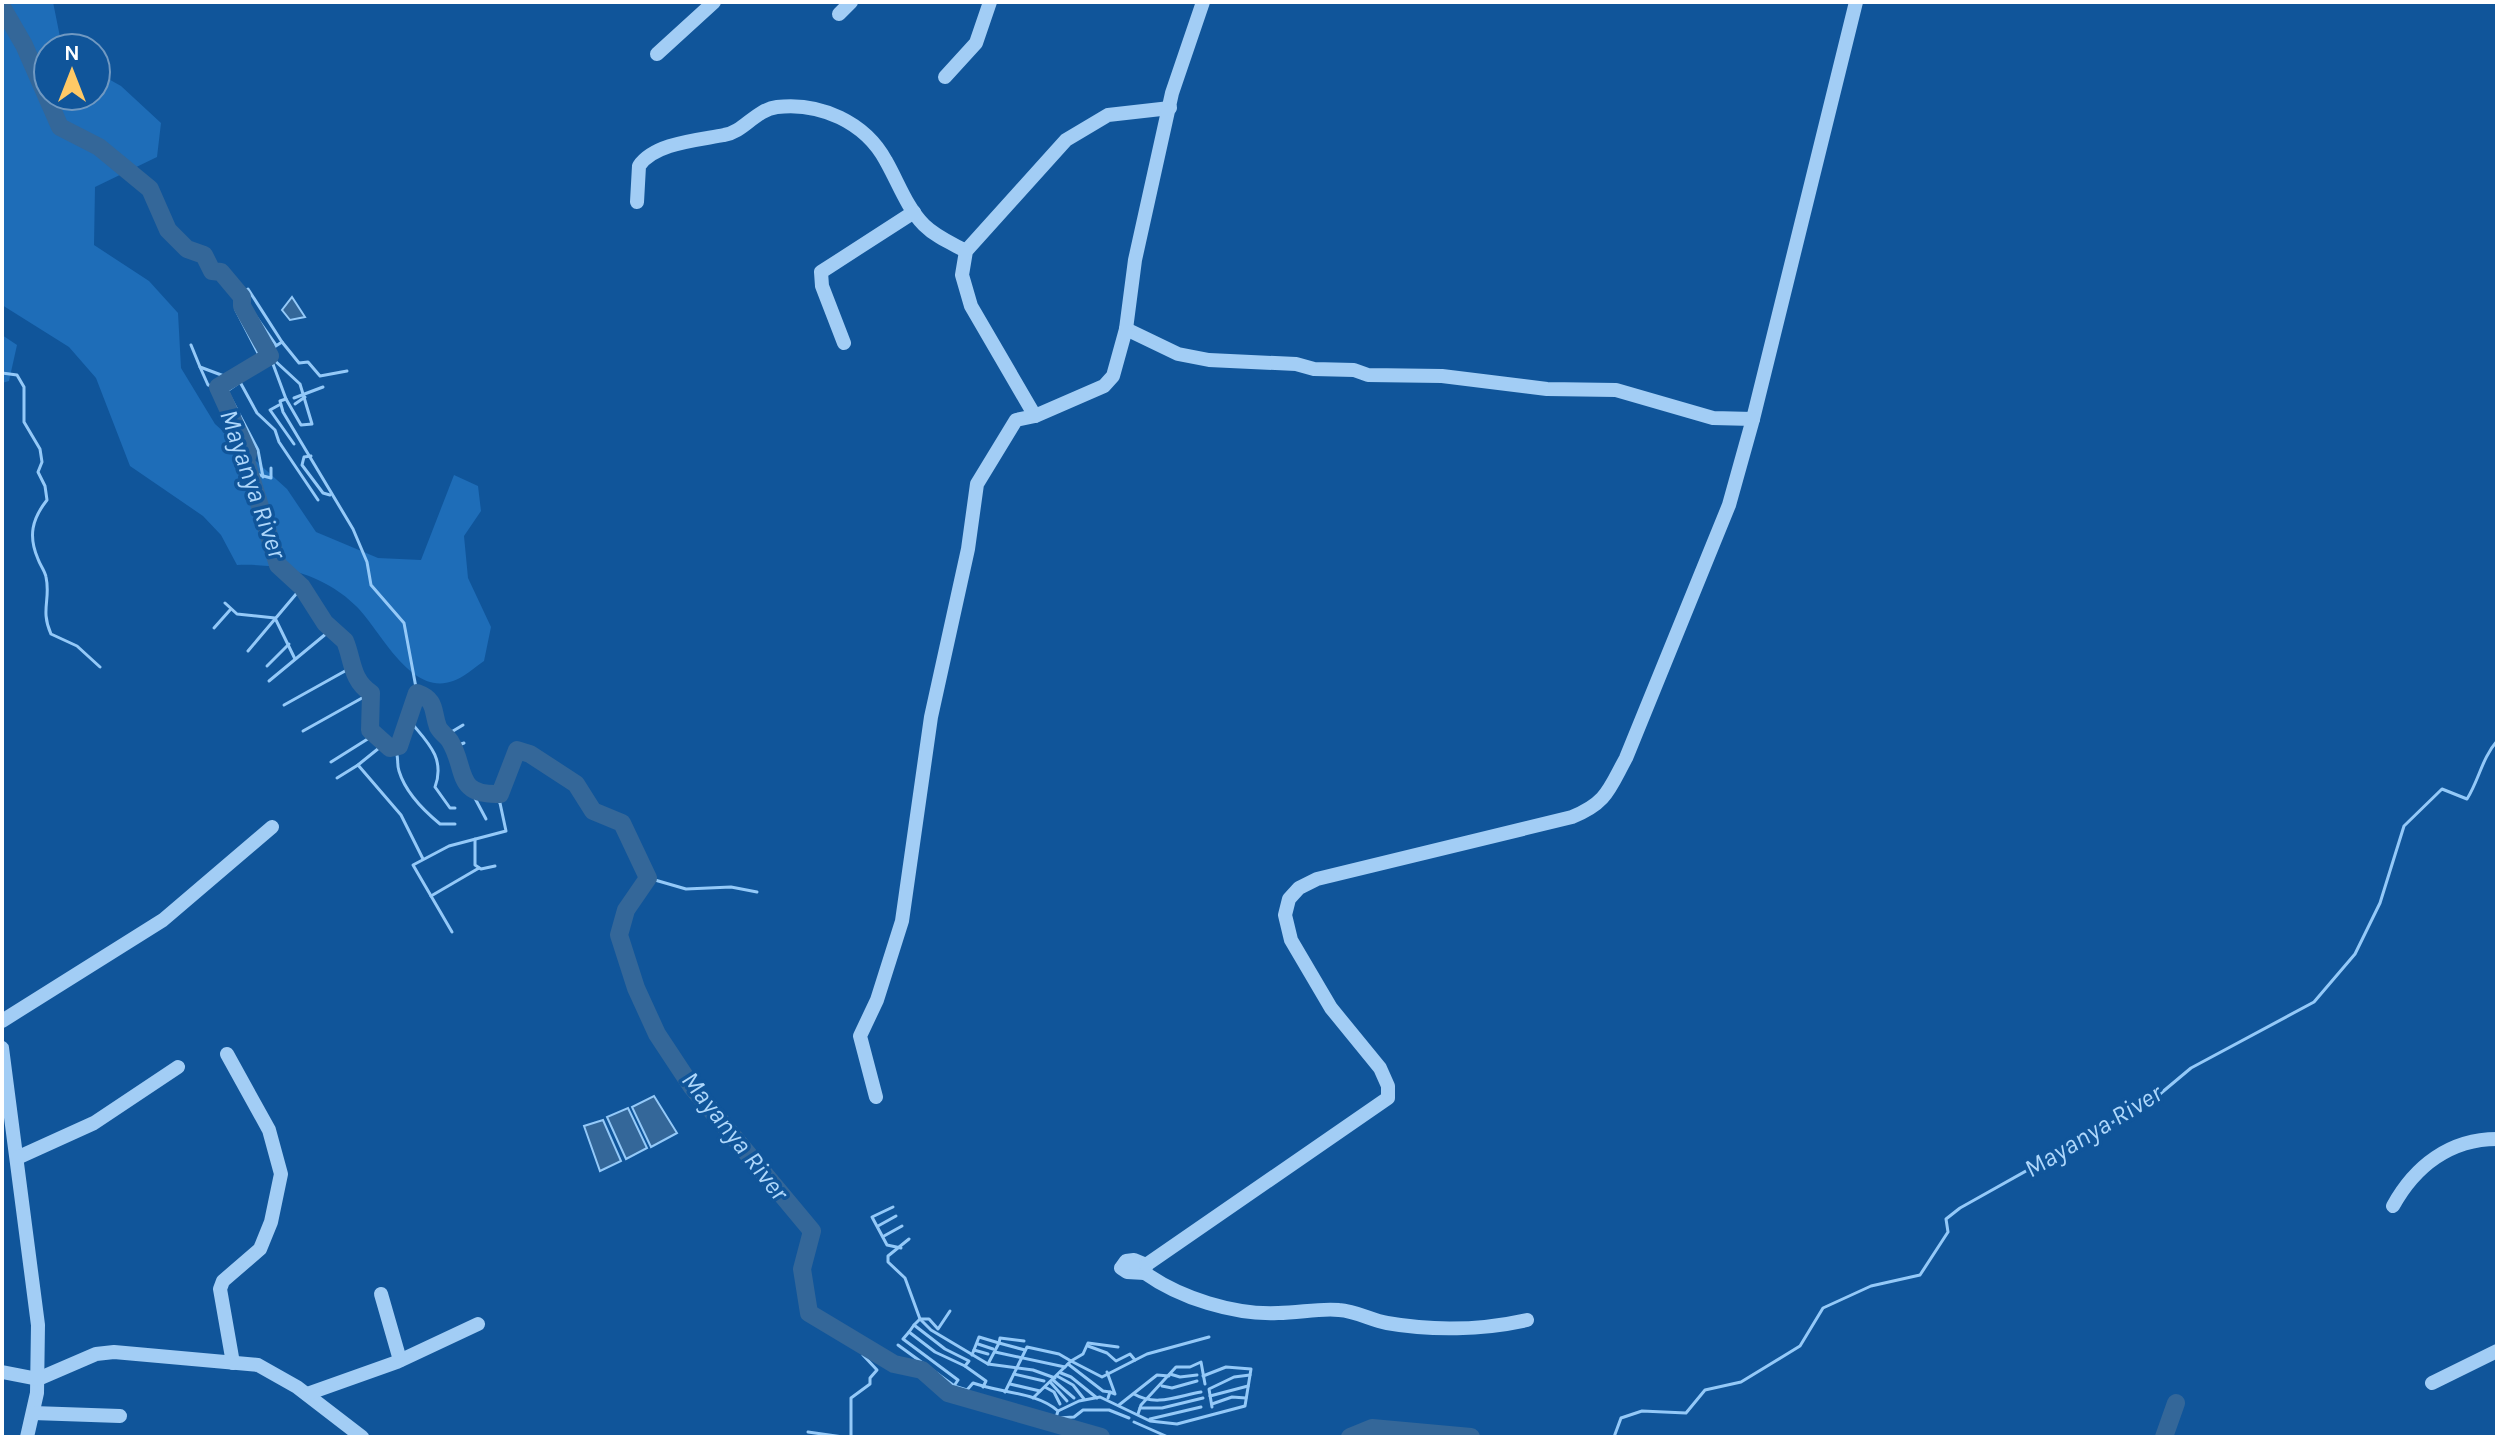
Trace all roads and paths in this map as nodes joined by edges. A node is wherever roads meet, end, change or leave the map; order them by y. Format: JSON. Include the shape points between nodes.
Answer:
{"nodes":[{"id":1,"x":714,"y":2,"type":"edge"},
{"id":2,"x":851,"y":2,"type":"edge"},
{"id":3,"x":990,"y":2,"type":"edge"},
{"id":4,"x":1203,"y":2,"type":"edge"},
{"id":5,"x":1856,"y":2,"type":"edge"},
{"id":6,"x":839,"y":14,"type":"dead end"},
{"id":7,"x":657,"y":54,"type":"dead end"},
{"id":8,"x":945,"y":77,"type":"dead end"},
{"id":9,"x":1170,"y":108,"type":"junction"},
{"id":10,"x":637,"y":202,"type":"dead end"},
{"id":11,"x":914,"y":212,"type":"junction"},
{"id":12,"x":966,"y":251,"type":"junction"},
{"id":13,"x":1126,"y":329,"type":"junction"},
{"id":14,"x":844,"y":343,"type":"dead end"},
{"id":15,"x":1035,"y":416,"type":"junction"},
{"id":16,"x":1753,"y":419,"type":"junction"},
{"id":17,"x":272,"y":827,"type":"dead end"},
{"id":18,"x":2,"y":1021,"type":"edge"},
{"id":19,"x":2,"y":1048,"type":"edge"},
{"id":20,"x":227,"y":1054,"type":"dead end"},
{"id":21,"x":178,"y":1067,"type":"dead end"},
{"id":22,"x":5,"y":1089,"type":"edge"},
{"id":23,"x":876,"y":1097,"type":"dead end"},
{"id":24,"x":2497,"y":1139,"type":"edge"},
{"id":25,"x":19,"y":1157,"type":"junction"},
{"id":26,"x":2393,"y":1206,"type":"dead end"},
{"id":27,"x":381,"y":1294,"type":"dead end"},
{"id":28,"x":1527,"y":1320,"type":"dead end"},
{"id":29,"x":478,"y":1324,"type":"dead end"},
{"id":30,"x":2497,"y":1351,"type":"edge"},
{"id":31,"x":400,"y":1360,"type":"junction"},
{"id":32,"x":233,"y":1363,"type":"junction"},
{"id":33,"x":2,"y":1372,"type":"edge"},
{"id":34,"x":38,"y":1379,"type":"junction"},
{"id":35,"x":2432,"y":1383,"type":"dead end"},
{"id":36,"x":307,"y":1394,"type":"junction"},
{"id":37,"x":33,"y":1413,"type":"junction"},
{"id":38,"x":120,"y":1416,"type":"dead end"},
{"id":39,"x":27,"y":1437,"type":"edge"},
{"id":40,"x":362,"y":1437,"type":"edge"}],
"edges":[{"from":1,"to":7,"type":"street"},
{"from":2,"to":6,"type":"street"},
{"from":3,"to":8,"type":"street","via":[[976,43]]},
{"from":4,"to":9,"type":"street"},
{"from":5,"to":16,"type":"street"},
{"from":9,"to":12,"type":"street","via":[[1108,115],[1066,140]]},
{"from":9,"to":13,"type":"street","via":[[1137,250]]},
{"from":10,"to":11,"type":"street","via":[[639,166],[651,155],[729,134],[772,108],[808,107],[839,117],[866,136],[884,157]]},
{"from":11,"to":12,"type":"street","via":[[933,232]]},
{"from":11,"to":14,"type":"street","via":[[821,272]]},
{"from":12,"to":15,"type":"street","via":[[961,265],[967,296]]},
{"from":13,"to":15,"type":"street","via":[[1113,376],[1104,386]]},
{"from":13,"to":16,"type":"street","via":[[1178,354],[1209,360],[1547,389],[1616,390],[1713,418]]},
{"from":15,"to":23,"type":"street","via":[[1016,420],[977,484],[931,717],[902,921],[860,1036]]},
{"from":16,"to":28,"type":"street","via":[[1729,505],[1626,758],[1605,797],[1572,817],[1346,871],[1293,893],[1285,915],[1291,940],[1331,1008],[1380,1068],[1388,1098],[1146,1269],[1160,1285],[1179,1293],[1264,1313],[1343,1310],[1419,1327],[1496,1327]]},
{"from":17,"to":18,"type":"street","via":[[163,920]]},
{"from":19,"to":22,"type":"street"},
{"from":20,"to":32,"type":"street","via":[[269,1130],[281,1174],[260,1249],[220,1289]]},
{"from":21,"to":25,"type":"street","via":[[94,1123]]},
{"from":22,"to":25,"type":"street"},
{"from":24,"to":26,"type":"street","via":[[2445,1149],[2404,1186]]},
{"from":25,"to":34,"type":"street","via":[[38,1325]]},
{"from":27,"to":31,"type":"street"},
{"from":29,"to":31,"type":"street"},
{"from":30,"to":35,"type":"street"},
{"from":31,"to":36,"type":"street"},
{"from":32,"to":34,"type":"street","via":[[114,1352],[96,1354]]},
{"from":32,"to":36,"type":"street","via":[[262,1367]]},
{"from":33,"to":34,"type":"street"},
{"from":34,"to":37,"type":"street"},
{"from":36,"to":40,"type":"street"},
{"from":37,"to":38,"type":"street"},
{"from":37,"to":39,"type":"street"}]}
